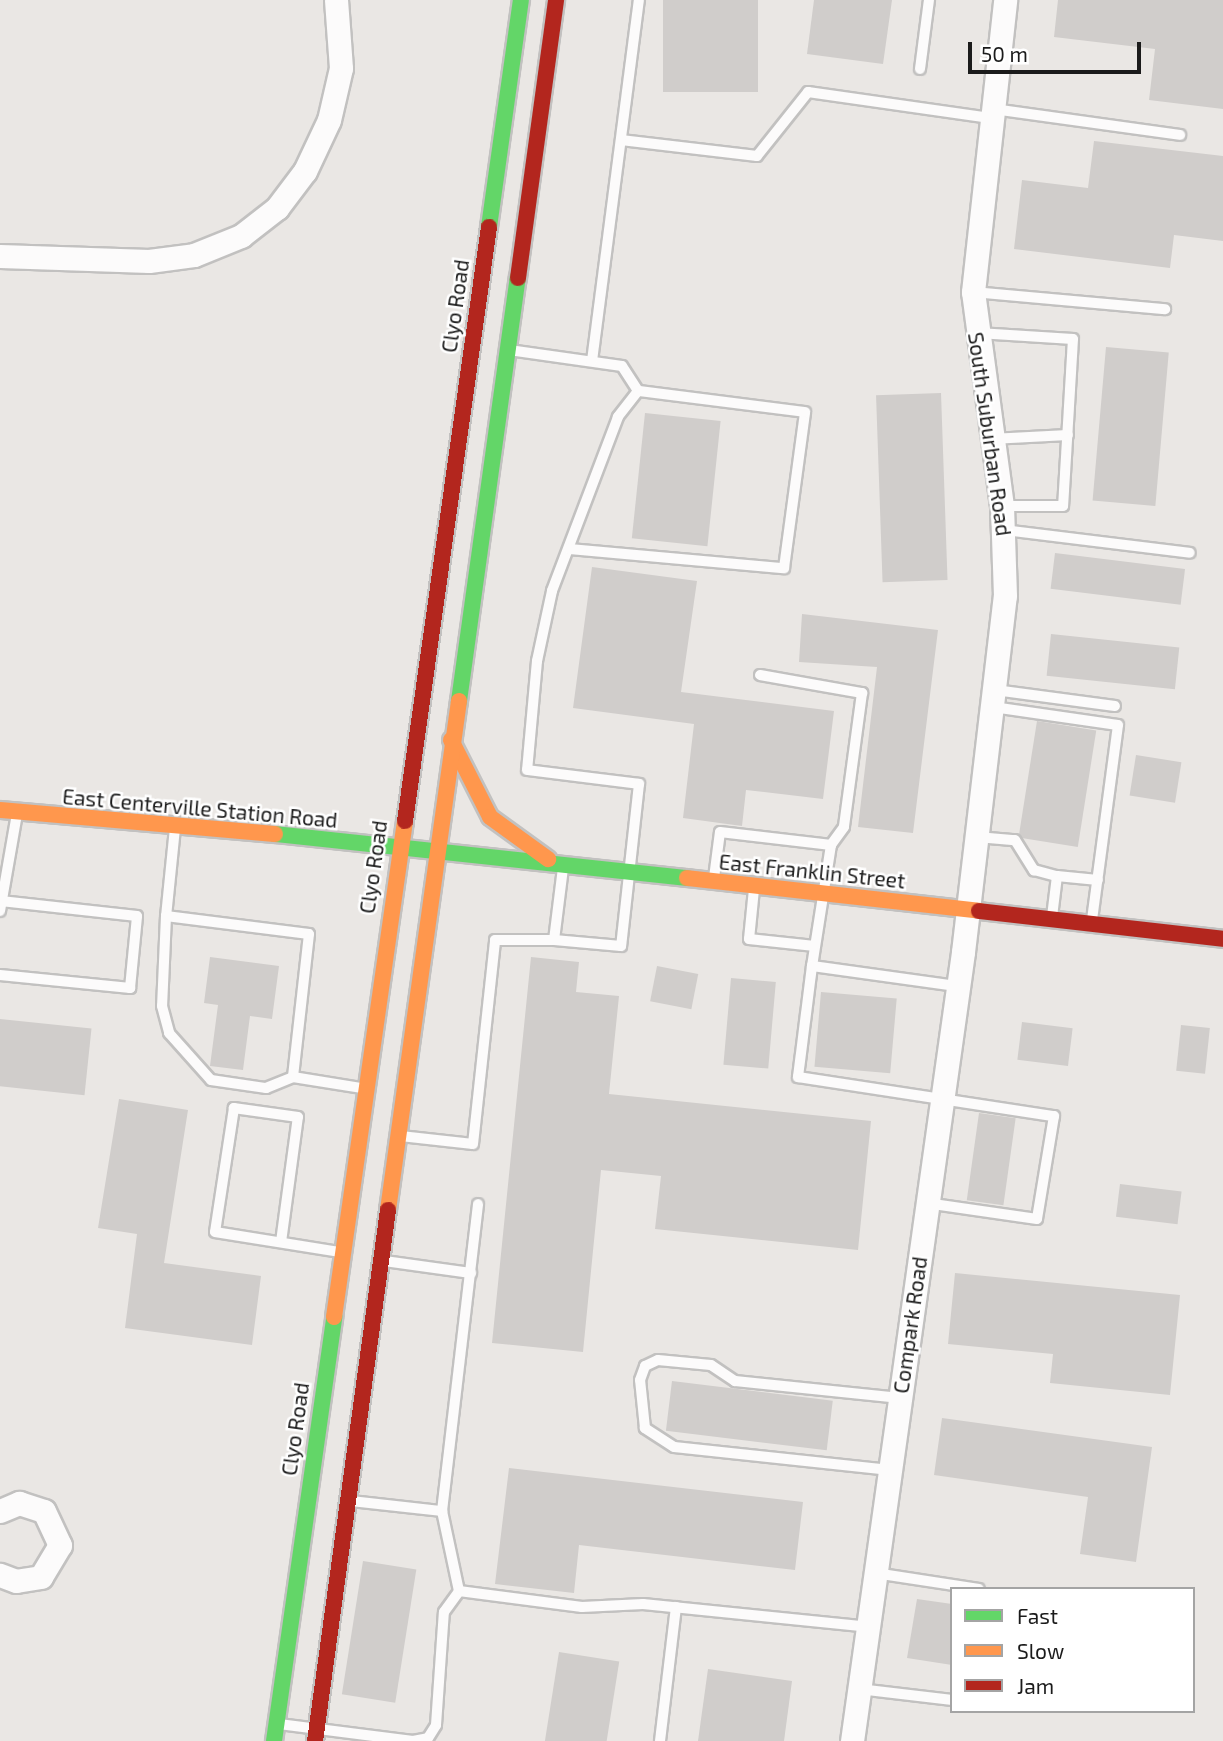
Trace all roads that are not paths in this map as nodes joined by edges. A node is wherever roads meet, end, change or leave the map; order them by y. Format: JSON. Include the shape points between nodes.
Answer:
{"nodes":[{"id":1,"x":335,"y":0,"type":"edge"},
{"id":2,"x":521,"y":0,"type":"edge"},
{"id":3,"x":556,"y":0,"type":"edge"},
{"id":4,"x":639,"y":0,"type":"edge"},
{"id":5,"x":929,"y":0,"type":"edge"},
{"id":6,"x":1005,"y":0,"type":"edge"},
{"id":7,"x":920,"y":69,"type":"dead end"},
{"id":8,"x":991,"y":113,"type":"junction"},
{"id":9,"x":1180,"y":135,"type":"dead end"},
{"id":10,"x":621,"y":140,"type":"junction"},
{"id":11,"x":0,"y":256,"type":"edge"},
{"id":12,"x":973,"y":292,"type":"junction"},
{"id":13,"x":1165,"y":309,"type":"dead end"},
{"id":14,"x":975,"y":333,"type":"junction"},
{"id":15,"x":506,"y":350,"type":"junction"},
{"id":16,"x":592,"y":361,"type":"junction"},
{"id":17,"x":638,"y":391,"type":"junction"},
{"id":18,"x":1068,"y":435,"type":"junction"},
{"id":19,"x":991,"y":439,"type":"junction"},
{"id":20,"x":1002,"y":506,"type":"junction"},
{"id":21,"x":1004,"y":530,"type":"junction"},
{"id":22,"x":569,"y":549,"type":"junction"},
{"id":23,"x":1190,"y":554,"type":"dead end"},
{"id":24,"x":760,"y":675,"type":"dead end"},
{"id":25,"x":994,"y":698,"type":"junction"},
{"id":26,"x":1115,"y":706,"type":"dead end"},
{"id":27,"x":450,"y":739,"type":"junction"},
{"id":28,"x":0,"y":810,"type":"edge"},
{"id":29,"x":18,"y":812,"type":"junction"},
{"id":30,"x":175,"y":828,"type":"junction"},
{"id":31,"x":977,"y":837,"type":"junction"},
{"id":32,"x":397,"y":845,"type":"junction"},
{"id":33,"x":831,"y":845,"type":"junction"},
{"id":34,"x":435,"y":850,"type":"junction"},
{"id":35,"x":560,"y":864,"type":"junction"},
{"id":36,"x":629,"y":872,"type":"junction"},
{"id":37,"x":1057,"y":876,"type":"junction"},
{"id":38,"x":1098,"y":880,"type":"junction"},
{"id":39,"x":714,"y":881,"type":"junction"},
{"id":40,"x":755,"y":886,"type":"junction"},
{"id":41,"x":824,"y":894,"type":"junction"},
{"id":42,"x":1,"y":906,"type":"edge"},
{"id":43,"x":968,"y":910,"type":"junction"},
{"id":44,"x":166,"y":916,"type":"junction"},
{"id":45,"x":1052,"y":919,"type":"junction"},
{"id":46,"x":1092,"y":924,"type":"junction"},
{"id":47,"x":1223,"y":939,"type":"edge"},
{"id":48,"x":554,"y":940,"type":"junction"},
{"id":49,"x":815,"y":946,"type":"junction"},
{"id":50,"x":812,"y":966,"type":"junction"},
{"id":51,"x":0,"y":975,"type":"edge"},
{"id":52,"x":957,"y":986,"type":"junction"},
{"id":53,"x":293,"y":1077,"type":"junction"},
{"id":54,"x":362,"y":1088,"type":"junction"},
{"id":55,"x":941,"y":1097,"type":"junction"},
{"id":56,"x":396,"y":1136,"type":"junction"},
{"id":57,"x":926,"y":1203,"type":"junction"},
{"id":58,"x":478,"y":1204,"type":"dead end"},
{"id":59,"x":281,"y":1242,"type":"junction"},
{"id":60,"x":340,"y":1252,"type":"junction"},
{"id":61,"x":378,"y":1260,"type":"junction"},
{"id":62,"x":471,"y":1273,"type":"junction"},
{"id":63,"x":900,"y":1398,"type":"junction"},
{"id":64,"x":890,"y":1470,"type":"junction"},
{"id":65,"x":348,"y":1501,"type":"junction"},
{"id":66,"x":0,"y":1511,"type":"edge"},
{"id":67,"x":442,"y":1511,"type":"junction"},
{"id":68,"x":875,"y":1573,"type":"junction"},
{"id":69,"x":0,"y":1575,"type":"edge"},
{"id":70,"x":966,"y":1587,"type":"edge"},
{"id":71,"x":459,"y":1591,"type":"junction"},
{"id":72,"x":676,"y":1607,"type":"junction"},
{"id":73,"x":868,"y":1627,"type":"junction"},
{"id":74,"x":859,"y":1689,"type":"junction"},
{"id":75,"x":950,"y":1700,"type":"edge"},
{"id":76,"x":276,"y":1723,"type":"junction"},
{"id":77,"x":316,"y":1736,"type":"edge"},
{"id":78,"x":366,"y":1739,"type":"edge"},
{"id":79,"x":274,"y":1741,"type":"edge"},
{"id":80,"x":413,"y":1741,"type":"edge"},
{"id":81,"x":660,"y":1741,"type":"edge"},
{"id":82,"x":852,"y":1741,"type":"edge"}],
"edges":[{"from":1,"to":11,"type":"street","via":[[341,68],[329,120],[284,199],[241,236],[194,255],[149,261]]},
{"from":2,"to":32,"type":"street","name":"Clyo Road"},
{"from":3,"to":15,"type":"street"},
{"from":4,"to":10,"type":"lane"},
{"from":5,"to":7,"type":"lane"},
{"from":6,"to":8,"type":"street","name":"South Suburban Road"},
{"from":8,"to":9,"type":"lane"},
{"from":8,"to":10,"type":"lane","via":[[808,92],[757,156]]},
{"from":8,"to":12,"type":"street","name":"South Suburban Road"},
{"from":10,"to":16,"type":"lane"},
{"from":12,"to":13,"type":"lane"},
{"from":12,"to":14,"type":"street","name":"South Suburban Road"},
{"from":14,"to":18,"type":"lane","via":[[1073,339]]},
{"from":14,"to":19,"type":"street","name":"South Suburban Road"},
{"from":15,"to":16,"type":"lane"},
{"from":15,"to":27,"type":"street"},
{"from":16,"to":17,"type":"lane","via":[[622,366]]},
{"from":17,"to":22,"type":"lane","via":[[618,417]]},
{"from":17,"to":22,"type":"lane","via":[[805,412],[784,568]]},
{"from":18,"to":19,"type":"lane"},
{"from":18,"to":20,"type":"lane","via":[[1063,506]]},
{"from":19,"to":20,"type":"street","name":"South Suburban Road"},
{"from":20,"to":21,"type":"street","name":"South Suburban Road"},
{"from":21,"to":23,"type":"lane"},
{"from":21,"to":25,"type":"street","name":"South Suburban Road","via":[[1005,596]]},
{"from":22,"to":36,"type":"lane","via":[[537,661],[527,770],[639,784]]},
{"from":24,"to":33,"type":"lane","via":[[862,693],[844,827]]},
{"from":25,"to":26,"type":"lane"},
{"from":25,"to":31,"type":"street","name":"South Suburban Road"},
{"from":25,"to":38,"type":"lane","via":[[1118,725]]},
{"from":27,"to":34,"type":"street"},
{"from":27,"to":35,"type":"street","via":[[491,817]]},
{"from":28,"to":29,"type":"street","name":"East Centerville Station Road"},
{"from":29,"to":30,"type":"street","name":"East Centerville Station Road"},
{"from":29,"to":42,"type":"lane"},
{"from":30,"to":32,"type":"street","name":"East Centerville Station Road"},
{"from":30,"to":44,"type":"lane"},
{"from":31,"to":37,"type":"lane","via":[[1015,840],[1034,870]]},
{"from":31,"to":43,"type":"street","name":"South Suburban Road"},
{"from":32,"to":34,"type":"street","name":"East Franklin Street"},
{"from":32,"to":54,"type":"street","name":"Clyo Road"},
{"from":33,"to":39,"type":"lane","via":[[720,832]]},
{"from":33,"to":41,"type":"lane"},
{"from":34,"to":35,"type":"street","name":"East Franklin Street"},
{"from":34,"to":56,"type":"street"},
{"from":35,"to":36,"type":"street","name":"East Franklin Street"},
{"from":35,"to":48,"type":"lane"},
{"from":36,"to":39,"type":"street","name":"East Franklin Street"},
{"from":36,"to":48,"type":"lane","via":[[621,946]]},
{"from":37,"to":38,"type":"lane"},
{"from":37,"to":45,"type":"lane"},
{"from":38,"to":46,"type":"lane"},
{"from":39,"to":40,"type":"street","name":"East Franklin Street"},
{"from":40,"to":41,"type":"street","name":"East Franklin Street"},
{"from":40,"to":49,"type":"lane","via":[[749,939]]},
{"from":41,"to":43,"type":"street","name":"East Franklin Street"},
{"from":41,"to":49,"type":"lane"},
{"from":42,"to":51,"type":"lane","via":[[137,916],[130,988]]},
{"from":43,"to":45,"type":"street","name":"East Franklin Street"},
{"from":43,"to":52,"type":"street","name":"Compark Road"},
{"from":44,"to":53,"type":"lane","via":[[162,1006],[169,1033],[211,1080],[266,1088]]},
{"from":44,"to":53,"type":"lane","via":[[309,934]]},
{"from":45,"to":46,"type":"street","name":"East Franklin Street"},
{"from":46,"to":47,"type":"street","name":"East Franklin Street"},
{"from":48,"to":56,"type":"lane","via":[[495,940],[473,1144]]},
{"from":49,"to":50,"type":"lane"},
{"from":50,"to":52,"type":"lane"},
{"from":50,"to":55,"type":"lane","via":[[798,1077]]},
{"from":52,"to":55,"type":"street","name":"Compark Road"},
{"from":53,"to":54,"type":"lane"},
{"from":54,"to":60,"type":"street","name":"Clyo Road"},
{"from":55,"to":57,"type":"street","name":"Compark Road"},
{"from":55,"to":57,"type":"lane","via":[[1054,1116],[1037,1219]]},
{"from":56,"to":61,"type":"street"},
{"from":57,"to":63,"type":"street","name":"Compark Road"},
{"from":58,"to":62,"type":"lane"},
{"from":59,"to":59,"type":"lane","via":[[215,1232],[234,1108],[298,1117]]},
{"from":59,"to":60,"type":"lane"},
{"from":60,"to":76,"type":"street","name":"Clyo Road"},
{"from":61,"to":62,"type":"lane"},
{"from":61,"to":65,"type":"street"},
{"from":62,"to":67,"type":"lane"},
{"from":63,"to":64,"type":"street","name":"Compark Road"},
{"from":63,"to":64,"type":"lane","via":[[734,1381],[711,1365],[658,1360],[645,1366],[640,1380],[645,1428],[674,1447]]},
{"from":64,"to":68,"type":"street","name":"Compark Road"},
{"from":65,"to":67,"type":"lane"},
{"from":65,"to":77,"type":"street"},
{"from":66,"to":69,"type":"street","via":[[19,1503],[44,1511],[60,1545],[41,1577],[16,1581]]},
{"from":67,"to":71,"type":"lane"},
{"from":68,"to":70,"type":"lane"},
{"from":68,"to":73,"type":"street","name":"Compark Road"},
{"from":71,"to":72,"type":"lane","via":[[582,1607]]},
{"from":71,"to":80,"type":"lane","via":[[444,1612],[436,1725],[428,1738]]},
{"from":72,"to":73,"type":"lane"},
{"from":72,"to":81,"type":"lane"},
{"from":73,"to":74,"type":"street","name":"Compark Road"},
{"from":74,"to":75,"type":"lane"},
{"from":74,"to":82,"type":"street","name":"Compark Road"},
{"from":76,"to":77,"type":"lane"},
{"from":76,"to":79,"type":"street","name":"Clyo Road"},
{"from":77,"to":78,"type":"lane"},
{"from":78,"to":80,"type":"lane"}]}
